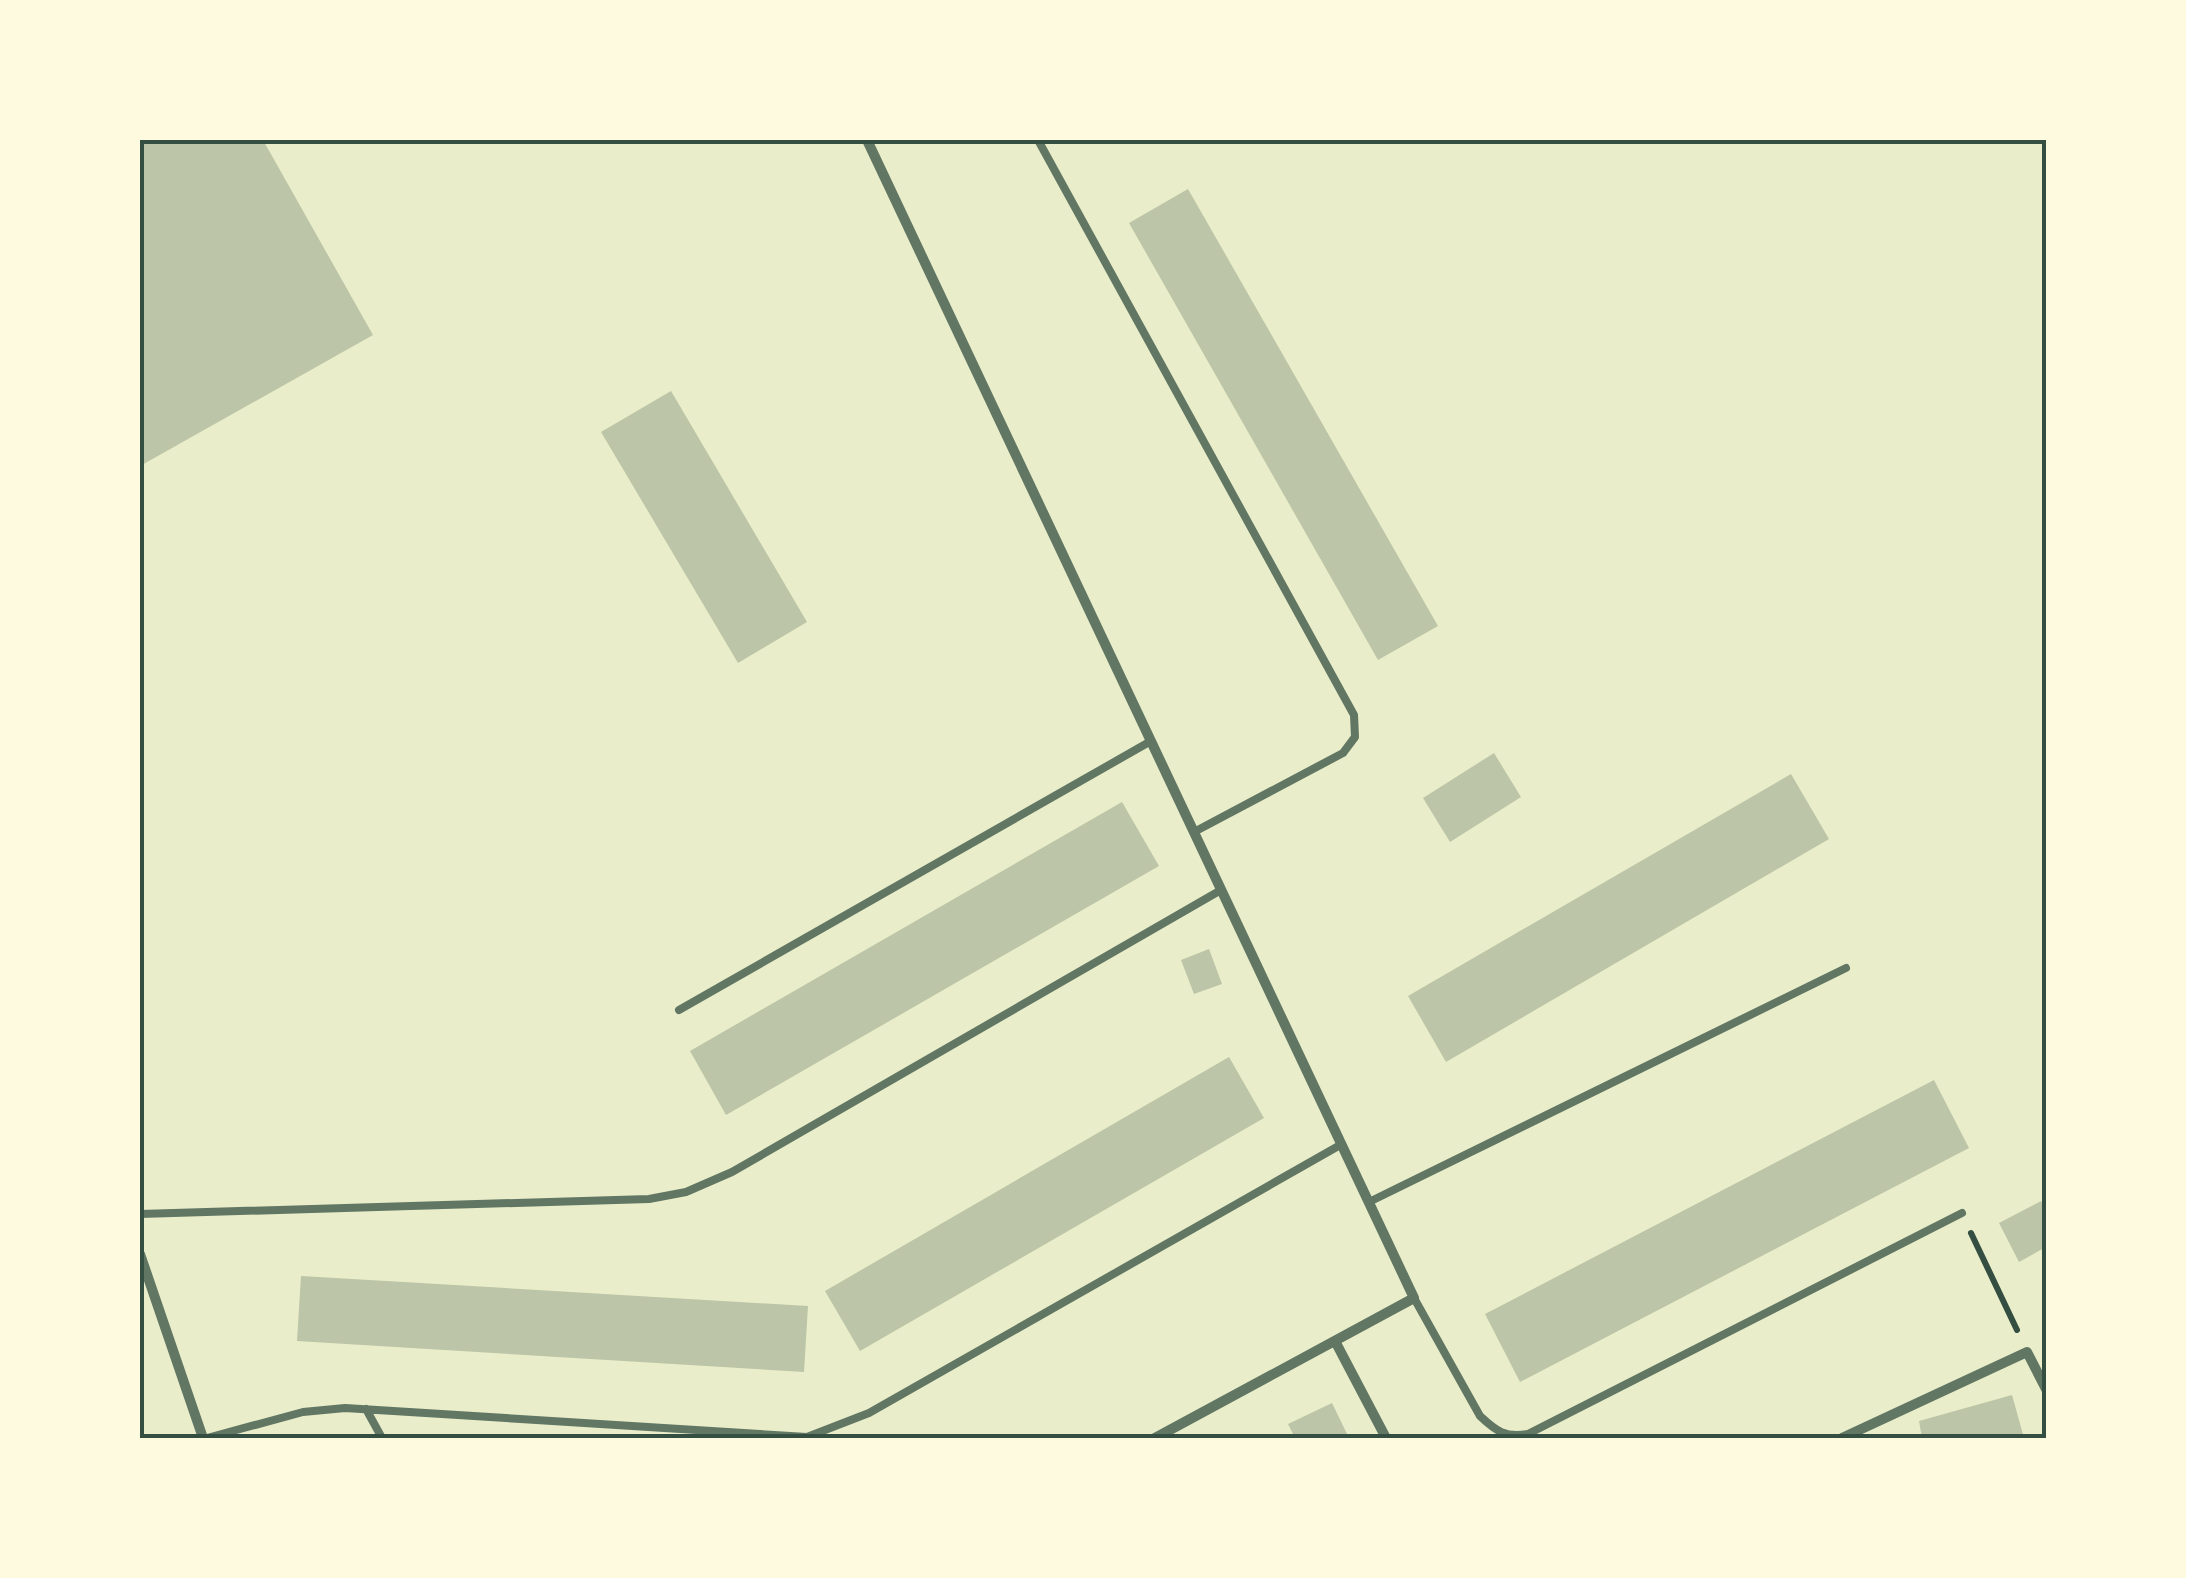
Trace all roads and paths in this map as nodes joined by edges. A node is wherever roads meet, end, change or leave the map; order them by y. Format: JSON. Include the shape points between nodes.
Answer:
{"nodes":[{"id":1,"x":867,"y":140,"type":"edge"},
{"id":2,"x":1038,"y":140,"type":"edge"},
{"id":3,"x":1152,"y":741,"type":"junction"},
{"id":4,"x":1194,"y":832,"type":"junction"},
{"id":5,"x":1222,"y":890,"type":"junction"},
{"id":6,"x":1846,"y":968,"type":"dead end"},
{"id":7,"x":679,"y":1010,"type":"dead end"},
{"id":8,"x":1342,"y":1144,"type":"junction"},
{"id":9,"x":1369,"y":1202,"type":"junction"},
{"id":10,"x":1962,"y":1213,"type":"joint"},
{"id":11,"x":140,"y":1214,"type":"edge"},
{"id":12,"x":140,"y":1254,"type":"edge"},
{"id":13,"x":1414,"y":1298,"type":"junction"},
{"id":14,"x":1336,"y":1341,"type":"junction"},
{"id":15,"x":2027,"y":1352,"type":"junction"},
{"id":16,"x":2046,"y":1389,"type":"edge"},
{"id":17,"x":366,"y":1409,"type":"junction"},
{"id":18,"x":250,"y":1426,"type":"junction"},
{"id":19,"x":205,"y":1438,"type":"edge"},
{"id":20,"x":256,"y":1438,"type":"edge"},
{"id":21,"x":382,"y":1438,"type":"edge"},
{"id":22,"x":1155,"y":1438,"type":"edge"},
{"id":23,"x":1386,"y":1438,"type":"edge"},
{"id":24,"x":1842,"y":1438,"type":"edge"}],
"edges":[{"from":1,"to":3,"type":"street"},
{"from":2,"to":4,"type":"lane","via":[[1354,715],[1354,737],[1343,753]]},
{"from":3,"to":4,"type":"street"},
{"from":3,"to":7,"type":"lane"},
{"from":4,"to":5,"type":"street"},
{"from":5,"to":8,"type":"street"},
{"from":5,"to":11,"type":"lane","via":[[686,1192],[649,1199]]},
{"from":6,"to":9,"type":"lane"},
{"from":8,"to":9,"type":"street"},
{"from":8,"to":17,"type":"lane","via":[[869,1413],[807,1437]]},
{"from":9,"to":13,"type":"street"},
{"from":10,"to":13,"type":"lane","via":[[1511,1437],[1480,1416]]},
{"from":10,"to":15,"type":"path"},
{"from":12,"to":19,"type":"street"},
{"from":13,"to":14,"type":"street"},
{"from":14,"to":22,"type":"street"},
{"from":14,"to":23,"type":"street"},
{"from":15,"to":16,"type":"street"},
{"from":15,"to":24,"type":"street"},
{"from":17,"to":18,"type":"lane","via":[[304,1412]]},
{"from":17,"to":21,"type":"lane"},
{"from":18,"to":19,"type":"lane"},
{"from":18,"to":20,"type":"lane"}]}
